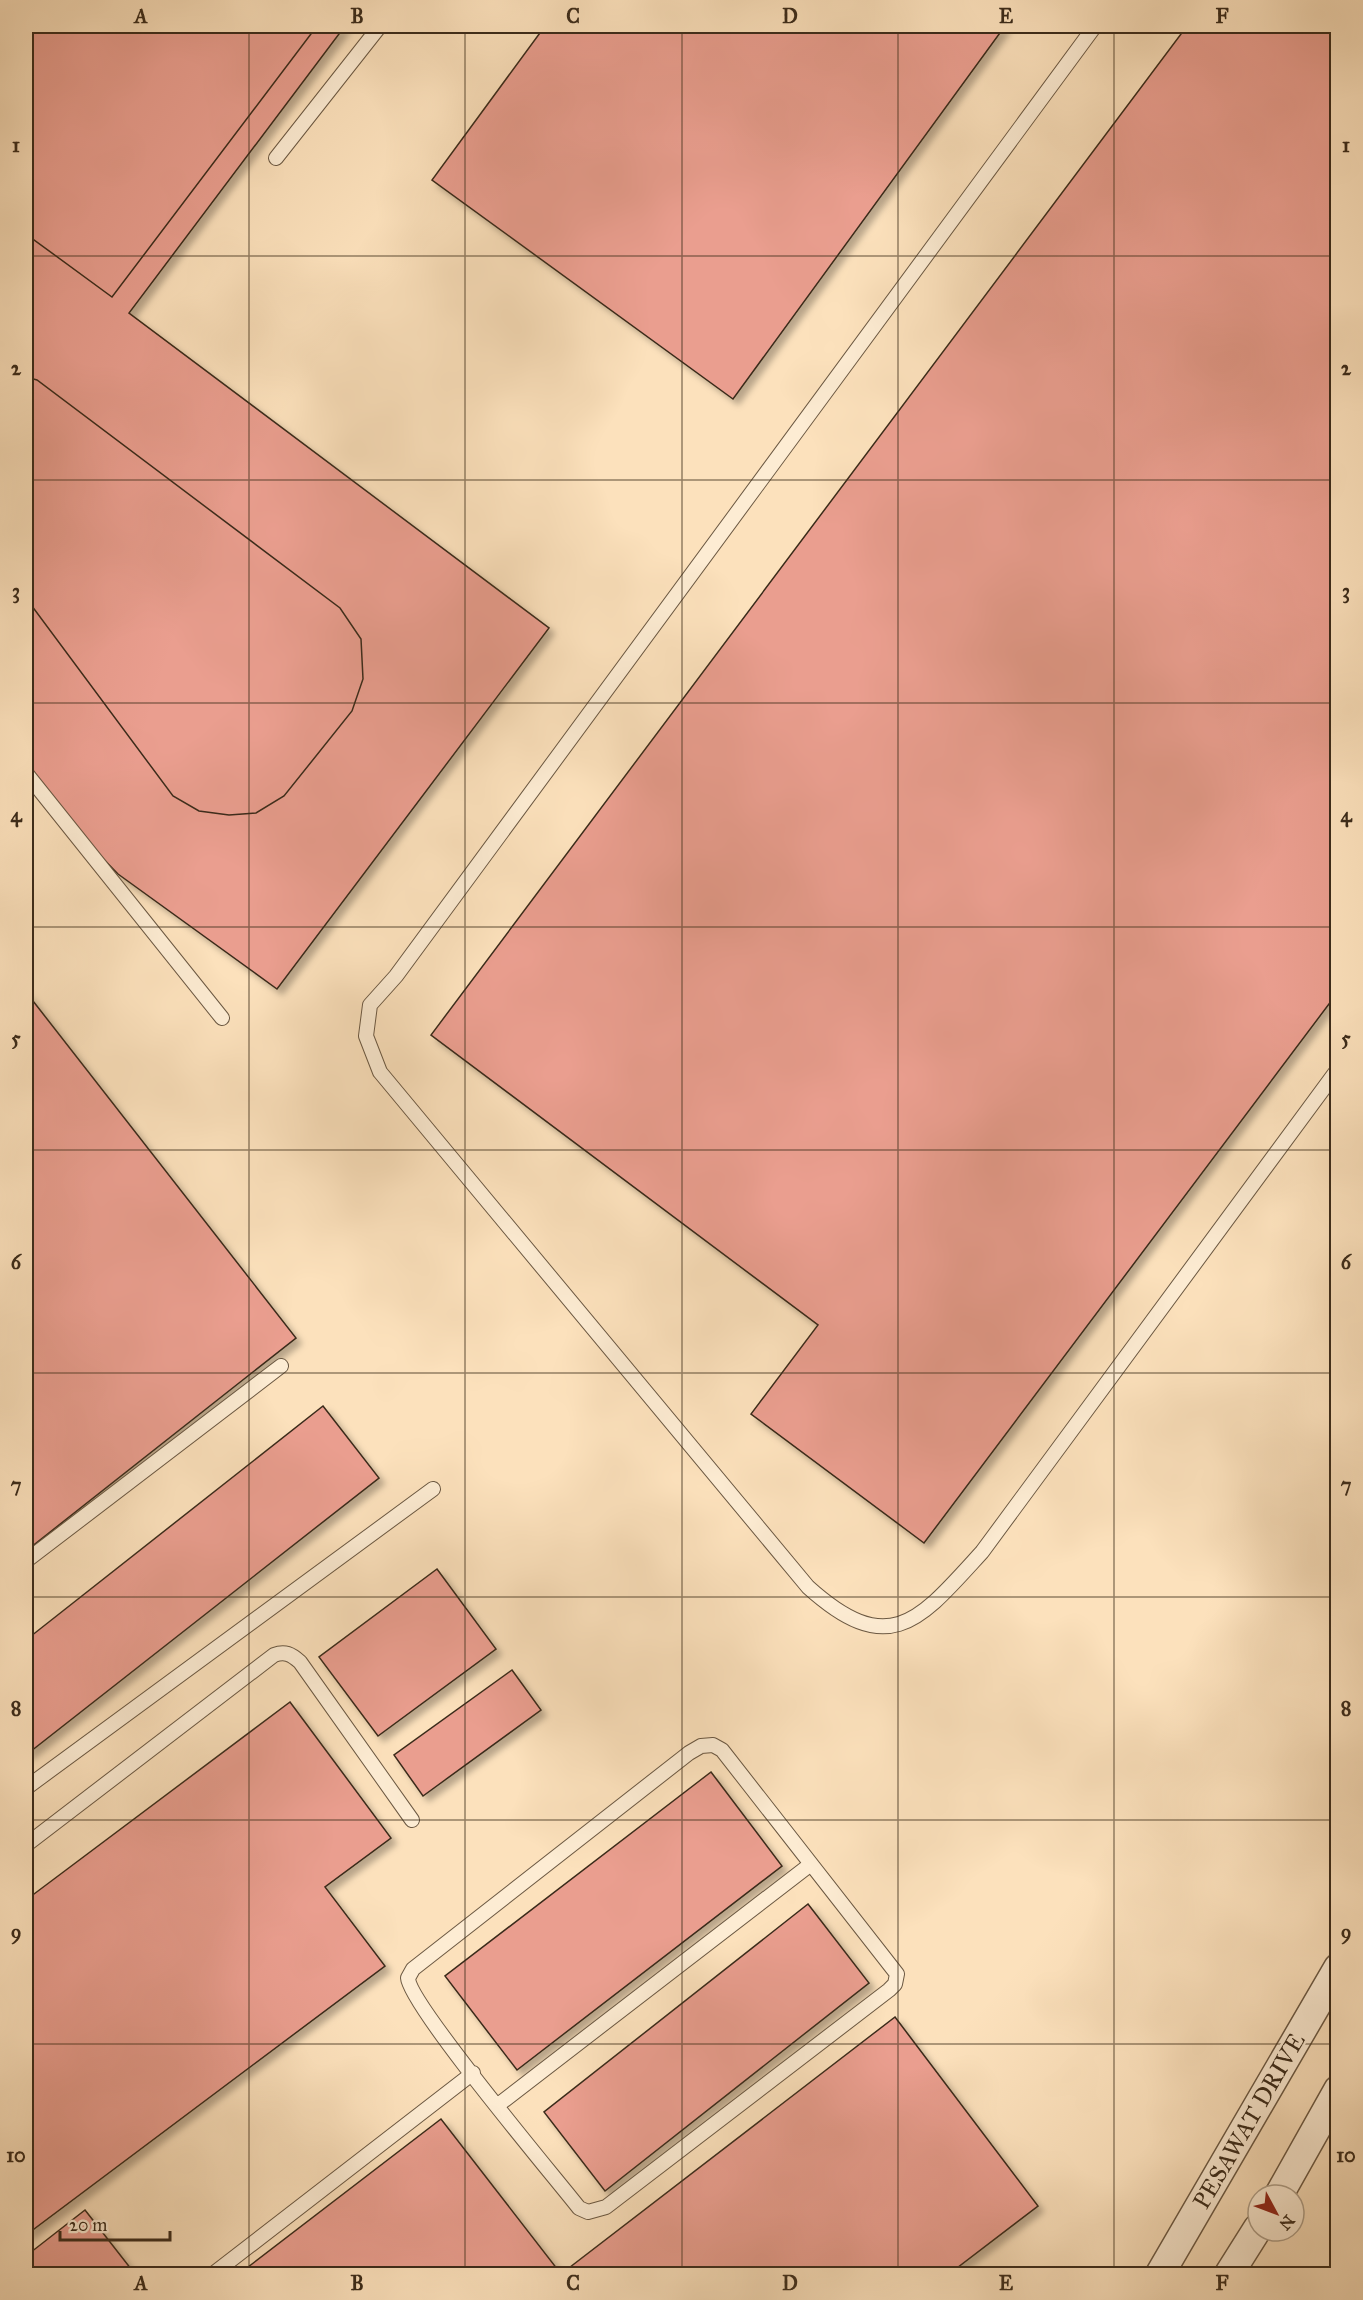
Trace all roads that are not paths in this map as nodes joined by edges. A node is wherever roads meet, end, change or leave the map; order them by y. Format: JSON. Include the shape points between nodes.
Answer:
{"nodes":[{"id":1,"x":380,"y":26,"type":"edge"},
{"id":2,"x":1095,"y":26,"type":"edge"},
{"id":3,"x":276,"y":158,"type":"dead end"},
{"id":4,"x":26,"y":773,"type":"edge"},
{"id":5,"x":222,"y":1018,"type":"dead end"},
{"id":6,"x":1338,"y":1069,"type":"edge"},
{"id":7,"x":281,"y":1366,"type":"dead end"},
{"id":8,"x":433,"y":1489,"type":"dead end"},
{"id":9,"x":26,"y":1561,"type":"edge"},
{"id":10,"x":26,"y":1788,"type":"edge"},
{"id":11,"x":412,"y":1820,"type":"dead end"},
{"id":12,"x":26,"y":1845,"type":"edge"},
{"id":13,"x":811,"y":1864,"type":"junction"},
{"id":14,"x":1338,"y":1968,"type":"edge"},
{"id":15,"x":473,"y":2073,"type":"junction"},
{"id":16,"x":1338,"y":2090,"type":"edge"},
{"id":17,"x":498,"y":2105,"type":"junction"},
{"id":18,"x":1286,"y":2183,"type":"edge"},
{"id":19,"x":1249,"y":2243,"type":"edge"},
{"id":20,"x":213,"y":2274,"type":"edge"},
{"id":21,"x":1160,"y":2274,"type":"edge"},
{"id":22,"x":1229,"y":2274,"type":"edge"}],
"edges":[{"from":1,"to":3,"type":"lane"},
{"from":2,"to":6,"type":"lane","via":[[396,976],[370,1005],[366,1036],[380,1072],[808,1587],[834,1610],[859,1624],[884,1627],[909,1622],[942,1597],[982,1552]]},
{"from":4,"to":5,"type":"lane"},
{"from":7,"to":9,"type":"lane"},
{"from":8,"to":10,"type":"lane"},
{"from":11,"to":12,"type":"lane","via":[[300,1662],[282,1653],[274,1655]]},
{"from":13,"to":15,"type":"lane","via":[[722,1750],[712,1745],[689,1753],[413,1970],[408,1978],[412,1994]]},
{"from":13,"to":17,"type":"lane"},
{"from":13,"to":17,"type":"lane","via":[[897,1974],[895,1984],[606,2207],[597,2212],[579,2208]]},
{"from":14,"to":21,"type":"street","name":"PESAWAT DRIVE"},
{"from":15,"to":17,"type":"lane"},
{"from":15,"to":20,"type":"lane"},
{"from":16,"to":18,"type":"street"},
{"from":19,"to":22,"type":"street"}]}
